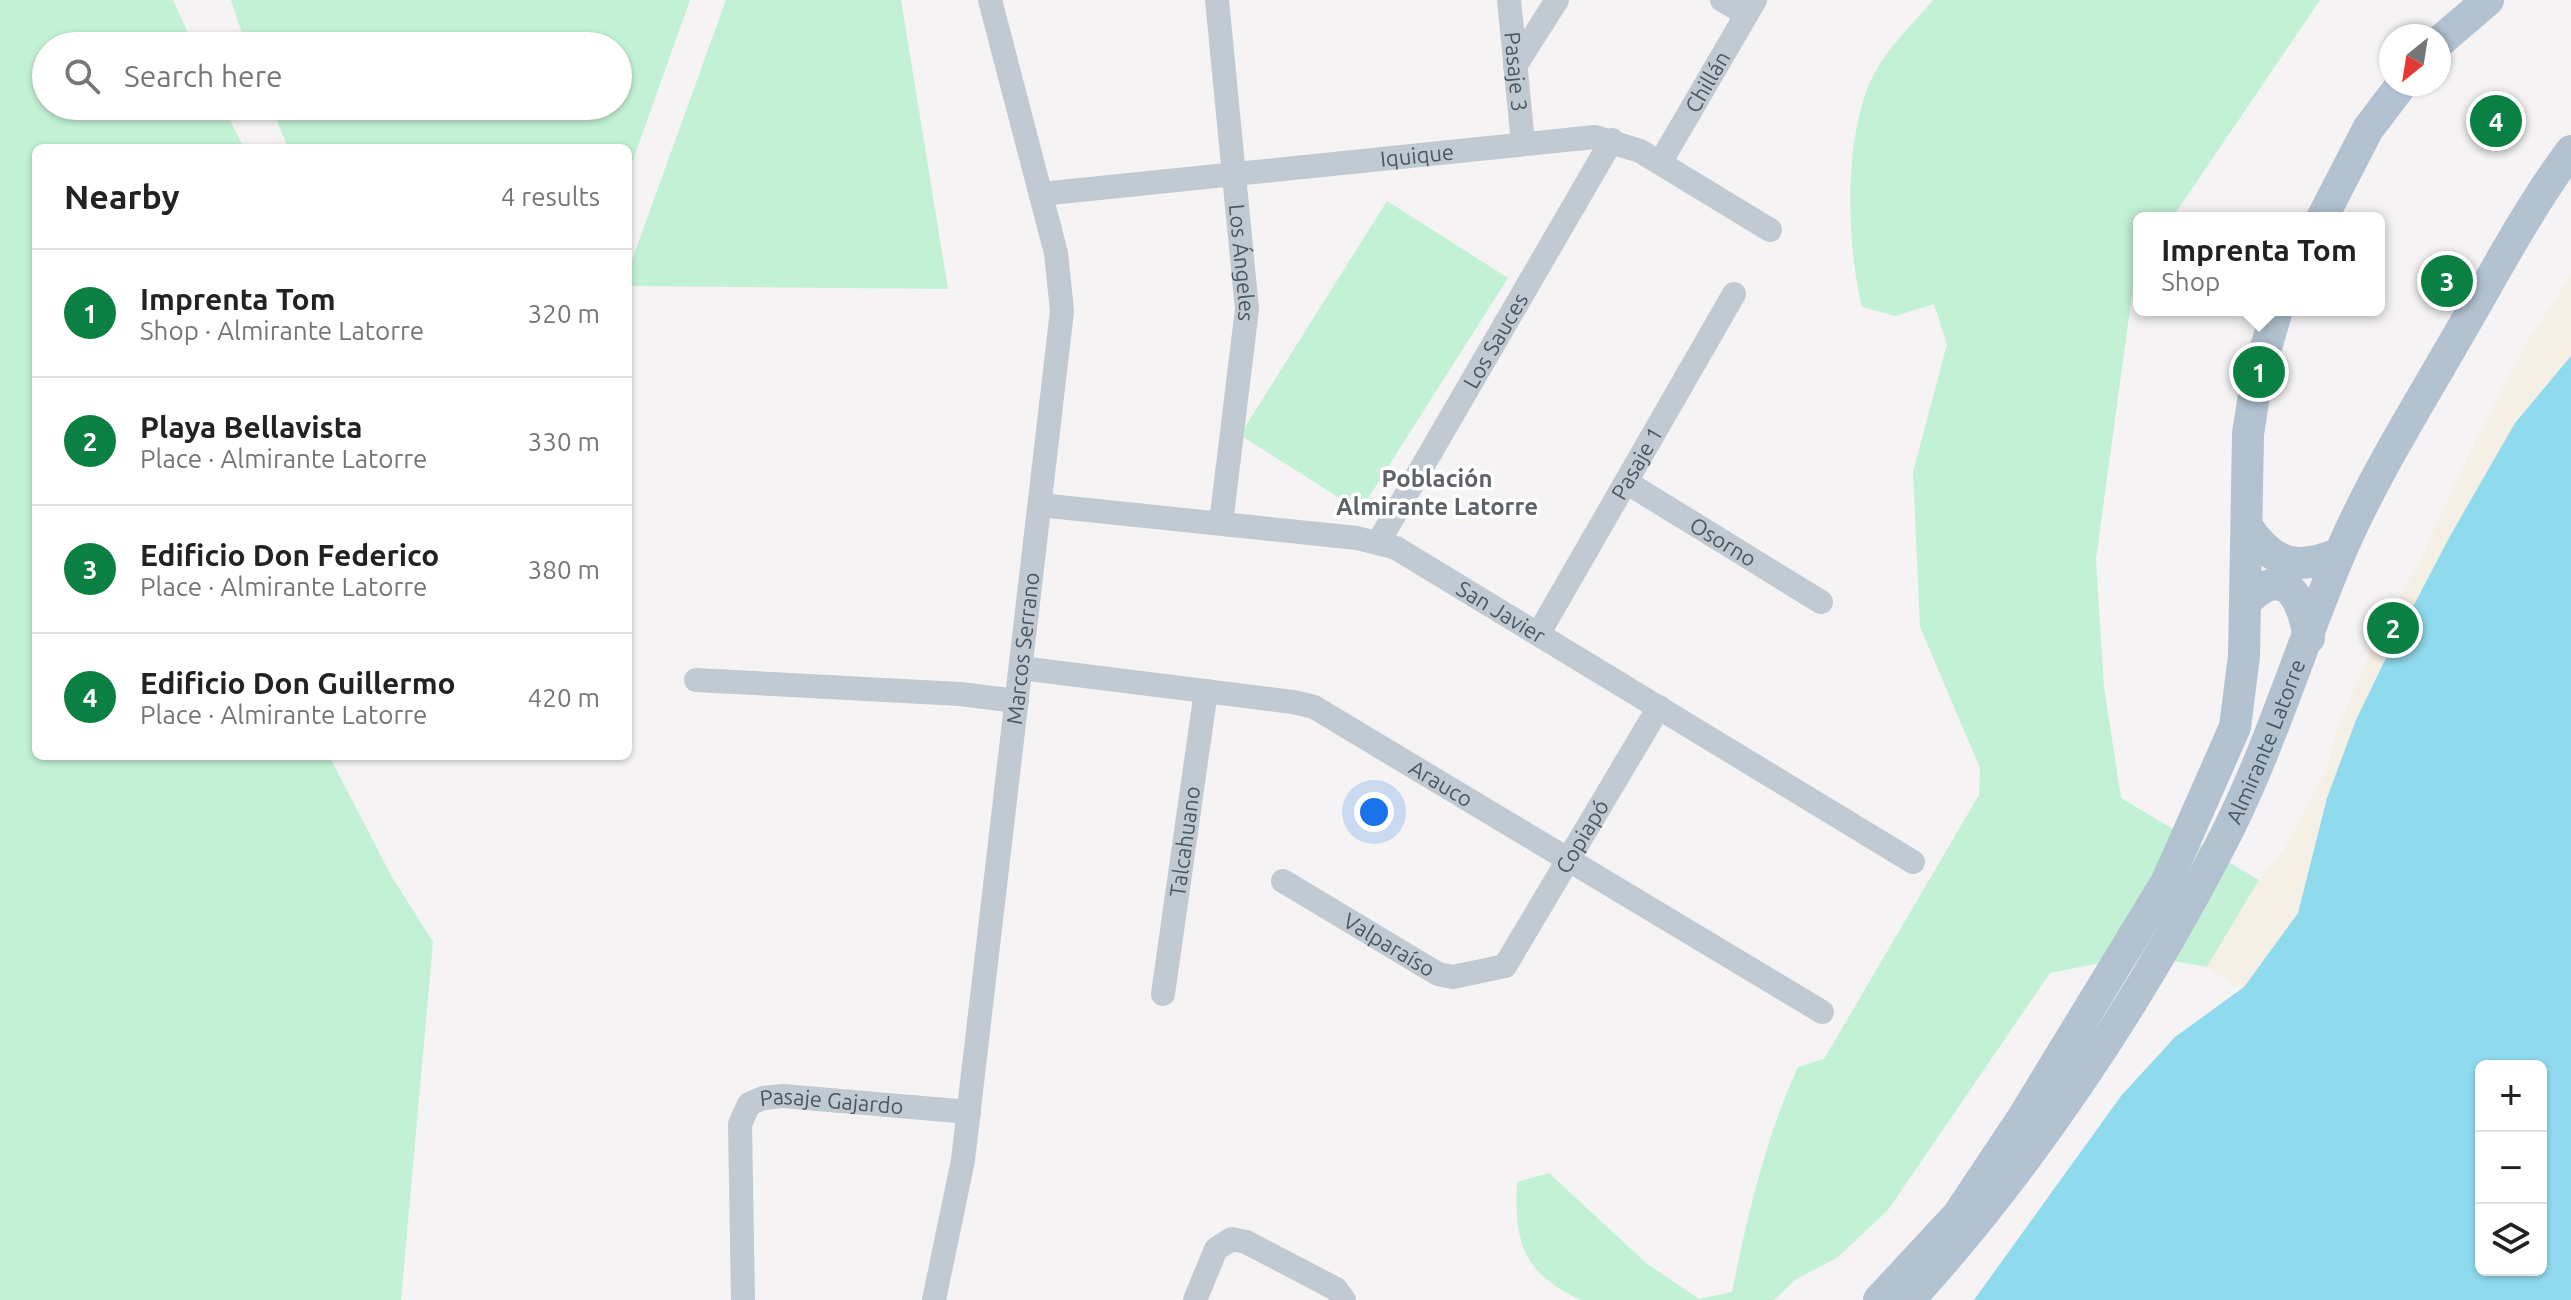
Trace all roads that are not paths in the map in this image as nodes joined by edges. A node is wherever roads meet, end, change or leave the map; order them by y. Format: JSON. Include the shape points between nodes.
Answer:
{"nodes":[{"id":1,"x":990,"y":0,"type":"edge"},
{"id":2,"x":1217,"y":0,"type":"edge"},
{"id":3,"x":1509,"y":0,"type":"edge"},
{"id":4,"x":1557,"y":0,"type":"edge"},
{"id":5,"x":1722,"y":0,"type":"edge"},
{"id":6,"x":2488,"y":0,"type":"edge"},
{"id":7,"x":1750,"y":7,"type":"edge"},
{"id":8,"x":1540,"y":12,"type":"edge"},
{"id":9,"x":2451,"y":32,"type":"edge"},
{"id":10,"x":1515,"y":66,"type":"junction"},
{"id":11,"x":2393,"y":96,"type":"edge"},
{"id":12,"x":1612,"y":140,"type":"junction"},
{"id":13,"x":1523,"y":143,"type":"junction"},
{"id":14,"x":2571,"y":151,"type":"edge"},
{"id":15,"x":1660,"y":163,"type":"junction"},
{"id":16,"x":1235,"y":173,"type":"junction"},
{"id":17,"x":1041,"y":194,"type":"junction"},
{"id":18,"x":2325,"y":212,"type":"edge"},
{"id":19,"x":1770,"y":230,"type":"dead end"},
{"id":20,"x":1734,"y":294,"type":"dead end"},
{"id":21,"x":2275,"y":316,"type":"edge"},
{"id":22,"x":1626,"y":482,"type":"junction"},
{"id":23,"x":1040,"y":505,"type":"junction"},
{"id":24,"x":1221,"y":523,"type":"junction"},
{"id":25,"x":2248,"y":528,"type":"junction"},
{"id":26,"x":1378,"y":543,"type":"junction"},
{"id":27,"x":2340,"y":553,"type":"junction"},
{"id":28,"x":1821,"y":602,"type":"dead end"},
{"id":29,"x":2245,"y":603,"type":"junction"},
{"id":30,"x":1539,"y":633,"type":"junction"},
{"id":31,"x":2309,"y":638,"type":"junction"},
{"id":32,"x":1021,"y":668,"type":"junction"},
{"id":33,"x":696,"y":680,"type":"dead end"},
{"id":34,"x":1206,"y":691,"type":"junction"},
{"id":35,"x":1017,"y":701,"type":"junction"},
{"id":36,"x":1659,"y":707,"type":"junction"},
{"id":37,"x":1569,"y":859,"type":"junction"},
{"id":38,"x":1913,"y":862,"type":"dead end"},
{"id":39,"x":1283,"y":881,"type":"dead end"},
{"id":40,"x":1505,"y":966,"type":"joint"},
{"id":41,"x":1163,"y":994,"type":"dead end"},
{"id":42,"x":1822,"y":1012,"type":"dead end"},
{"id":43,"x":969,"y":1112,"type":"junction"},
{"id":44,"x":1342,"y":1297,"type":"edge"},
{"id":45,"x":743,"y":1300,"type":"edge"},
{"id":46,"x":934,"y":1300,"type":"edge"},
{"id":47,"x":1195,"y":1300,"type":"edge"},
{"id":48,"x":1879,"y":1300,"type":"edge"},
{"id":49,"x":1909,"y":1300,"type":"edge"}],
"edges":[{"from":1,"to":17,"type":"street","name":"Marcos Serrano"},
{"from":2,"to":16,"type":"street","name":"Los Ángeles"},
{"from":3,"to":10,"type":"street","name":"Pasaje 3"},
{"from":4,"to":8,"type":"street"},
{"from":5,"to":7,"type":"street"},
{"from":6,"to":9,"type":"main road"},
{"from":7,"to":15,"type":"street","name":"Chillán"},
{"from":8,"to":10,"type":"street"},
{"from":10,"to":13,"type":"street","name":"Pasaje 3"},
{"from":11,"to":18,"type":"main road","via":[[2368,129]]},
{"from":12,"to":13,"type":"street","name":"Iquique","via":[[1578,137]]},
{"from":12,"to":15,"type":"street","name":"Iquique"},
{"from":12,"to":26,"type":"street","name":"Los Sauces"},
{"from":13,"to":16,"type":"street","name":"Iquique"},
{"from":14,"to":27,"type":"main road","name":"Almirante Latorre","via":[[2533,205],[2386,459]]},
{"from":15,"to":19,"type":"street","name":"Iquique"},
{"from":16,"to":17,"type":"street","name":"Iquique"},
{"from":16,"to":24,"type":"street","name":"Los Ángeles","via":[[1247,309]]},
{"from":17,"to":23,"type":"street","name":"Marcos Serrano","via":[[1060,271],[1062,311]]},
{"from":20,"to":22,"type":"street","name":"Pasaje 1"},
{"from":21,"to":25,"type":"main road","name":"Almirante Latorre","via":[[2251,408]]},
{"from":22,"to":28,"type":"street","name":"Osorno"},
{"from":22,"to":30,"type":"street","name":"Pasaje 1"},
{"from":23,"to":24,"type":"street","name":"San Javier"},
{"from":23,"to":32,"type":"street","name":"Marcos Serrano"},
{"from":24,"to":26,"type":"street","name":"San Javier"},
{"from":25,"to":27,"type":"main road","via":[[2260,545],[2287,563],[2318,563]]},
{"from":25,"to":29,"type":"main road","name":"Almirante Latorre"},
{"from":26,"to":30,"type":"street","name":"San Javier","via":[[1413,556]]},
{"from":27,"to":31,"type":"main road","name":"Almirante Latorre"},
{"from":29,"to":31,"type":"main road","via":[[2259,587],[2271,583],[2288,588],[2304,608]]},
{"from":29,"to":48,"type":"main road","name":"Almirante Latorre","via":[[2235,727],[2167,881],[1958,1215]]},
{"from":30,"to":36,"type":"street","name":"San Javier"},
{"from":31,"to":49,"type":"main road","name":"Almirante Latorre","via":[[2220,848],[2132,998],[1988,1211]]},
{"from":32,"to":34,"type":"street","name":"Arauco"},
{"from":32,"to":35,"type":"street","name":"Marcos Serrano"},
{"from":33,"to":35,"type":"street"},
{"from":34,"to":37,"type":"street","name":"Arauco","via":[[1314,707]]},
{"from":34,"to":41,"type":"street","name":"Talcahuano"},
{"from":35,"to":43,"type":"street","name":"Marcos Serrano"},
{"from":36,"to":37,"type":"street","name":"Copiapó"},
{"from":36,"to":38,"type":"street","name":"San Javier"},
{"from":37,"to":40,"type":"street","name":"Copiapó"},
{"from":37,"to":42,"type":"street","name":"Arauco"},
{"from":39,"to":40,"type":"street","name":"Valparaíso","via":[[1438,974],[1453,977]]},
{"from":43,"to":45,"type":"street","name":"Pasaje Gajardo","via":[[783,1096],[749,1104],[740,1124]]},
{"from":43,"to":46,"type":"street","name":"Marcos Serrano","via":[[956,1204]]},
{"from":44,"to":47,"type":"street","via":[[1246,1242],[1226,1241],[1212,1255]]}]}
